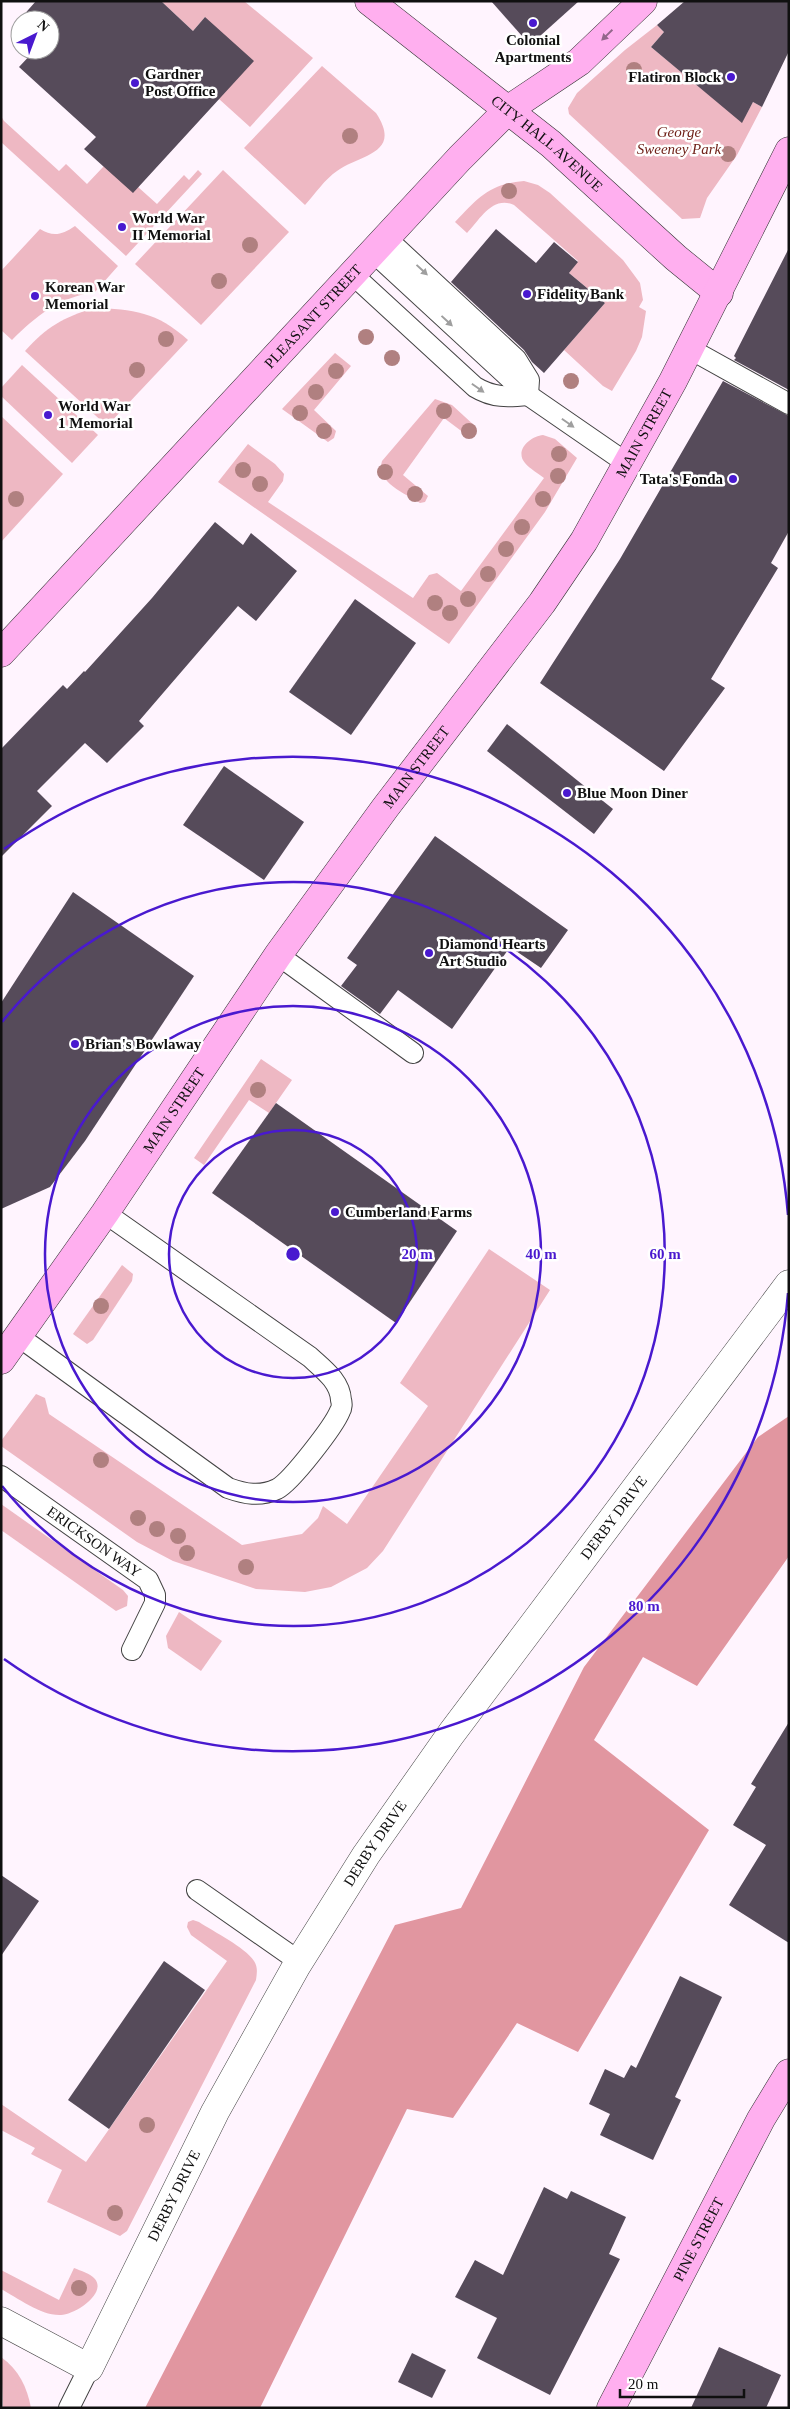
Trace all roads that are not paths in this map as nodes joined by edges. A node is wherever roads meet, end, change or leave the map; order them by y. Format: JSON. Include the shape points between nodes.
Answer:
{"nodes":[{"id":1,"x":369,"y":1,"type":"edge"},
{"id":2,"x":643,"y":1,"type":"edge"},
{"id":3,"x":509,"y":109,"type":"junction"},
{"id":4,"x":789,"y":151,"type":"edge"},
{"id":5,"x":379,"y":245,"type":"junction"},
{"id":6,"x":352,"y":274,"type":"junction"},
{"id":7,"x":719,"y":294,"type":"junction"},
{"id":8,"x":690,"y":349,"type":"junction"},
{"id":9,"x":528,"y":395,"type":"junction"},
{"id":10,"x":789,"y":404,"type":"edge"},
{"id":11,"x":628,"y":464,"type":"junction"},
{"id":12,"x":1,"y":653,"type":"edge"},
{"id":13,"x":278,"y":955,"type":"junction"},
{"id":14,"x":413,"y":1053,"type":"dead end"},
{"id":15,"x":105,"y":1213,"type":"junction"},
{"id":16,"x":789,"y":1284,"type":"edge"},
{"id":17,"x":18,"y":1336,"type":"junction"},
{"id":18,"x":1,"y":1360,"type":"edge"},
{"id":19,"x":1,"y":1476,"type":"edge"},
{"id":20,"x":132,"y":1650,"type":"dead end"},
{"id":21,"x":197,"y":1890,"type":"dead end"},
{"id":22,"x":300,"y":1962,"type":"junction"},
{"id":23,"x":789,"y":2073,"type":"edge"},
{"id":24,"x":1,"y":2321,"type":"edge"},
{"id":25,"x":89,"y":2368,"type":"junction"},
{"id":26,"x":69,"y":2408,"type":"edge"},
{"id":27,"x":611,"y":2408,"type":"edge"}],
"edges":[{"from":1,"to":3,"type":"street","name":"CITY HALL AVENUE"},
{"from":2,"to":3,"type":"street","name":"PLEASANT STREET","one_way":true,"via":[[579,62]]},
{"from":3,"to":5,"type":"street","name":"PLEASANT STREET"},
{"from":3,"to":7,"type":"street","name":"CITY HALL AVENUE"},
{"from":4,"to":7,"type":"street","name":"MAIN STREET"},
{"from":5,"to":6,"type":"street","name":"PLEASANT STREET"},
{"from":5,"to":9,"type":"lane","one_way":true,"via":[[516,359],[529,380]]},
{"from":6,"to":9,"type":"lane","one_way":true,"via":[[475,387],[497,396]]},
{"from":6,"to":12,"type":"street","name":"PLEASANT STREET"},
{"from":7,"to":8,"type":"street","name":"MAIN STREET"},
{"from":8,"to":10,"type":"lane"},
{"from":8,"to":11,"type":"street","name":"MAIN STREET"},
{"from":9,"to":11,"type":"lane","one_way":true},
{"from":11,"to":13,"type":"street","name":"MAIN STREET","via":[[584,540],[542,602]]},
{"from":13,"to":14,"type":"lane"},
{"from":13,"to":15,"type":"street","name":"MAIN STREET"},
{"from":15,"to":17,"type":"street","name":"MAIN STREET"},
{"from":15,"to":17,"type":"lane","via":[[310,1357],[334,1378],[342,1398],[341,1409],[334,1421],[296,1472],[278,1488],[261,1494],[245,1494],[228,1488]]},
{"from":16,"to":22,"type":"street","name":"DERBY DRIVE","via":[[451,1734],[366,1855]]},
{"from":17,"to":18,"type":"street","name":"MAIN STREET"},
{"from":19,"to":20,"type":"lane","name":"ERICKSON WAY","via":[[148,1580],[155,1603]]},
{"from":21,"to":22,"type":"lane"},
{"from":22,"to":25,"type":"street","name":"DERBY DRIVE","via":[[215,2112]]},
{"from":23,"to":27,"type":"street","name":"PINE STREET","via":[[761,2119]]},
{"from":24,"to":25,"type":"street"},
{"from":25,"to":26,"type":"lane"}]}
